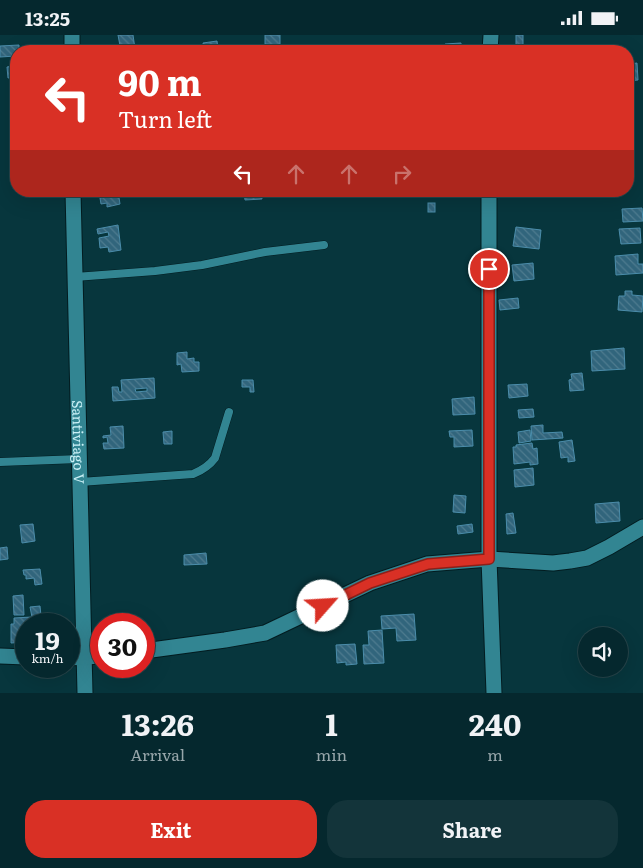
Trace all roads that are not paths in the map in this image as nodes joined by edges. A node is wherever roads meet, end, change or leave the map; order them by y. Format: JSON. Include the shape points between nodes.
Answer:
{"nodes":[{"id":1,"x":73,"y":197,"type":"edge"},
{"id":2,"x":489,"y":197,"type":"edge"},
{"id":3,"x":324,"y":245,"type":"dead end"},
{"id":4,"x":75,"y":277,"type":"junction"},
{"id":5,"x":229,"y":412,"type":"dead end"},
{"id":6,"x":79,"y":459,"type":"junction"},
{"id":7,"x":0,"y":463,"type":"edge"},
{"id":8,"x":80,"y":482,"type":"junction"},
{"id":9,"x":643,"y":527,"type":"edge"},
{"id":10,"x":489,"y":559,"type":"junction"},
{"id":11,"x":77,"y":613,"type":"edge"},
{"id":12,"x":155,"y":650,"type":"edge"},
{"id":13,"x":0,"y":656,"type":"edge"},
{"id":14,"x":15,"y":657,"type":"edge"},
{"id":15,"x":80,"y":674,"type":"edge"},
{"id":16,"x":85,"y":693,"type":"edge"},
{"id":17,"x":494,"y":693,"type":"edge"}],
"edges":[{"from":1,"to":4,"type":"street","name":"Santiviago V"},
{"from":2,"to":10,"type":"street"},
{"from":3,"to":4,"type":"lane","via":[[265,252],[183,268]]},
{"from":4,"to":6,"type":"street","name":"Santiviago V"},
{"from":5,"to":8,"type":"lane","via":[[214,458],[200,471]]},
{"from":6,"to":7,"type":"lane"},
{"from":6,"to":8,"type":"street","name":"Santiviago V"},
{"from":8,"to":11,"type":"street","name":"Santiviago V"},
{"from":9,"to":10,"type":"street","via":[[587,557],[552,563]]},
{"from":10,"to":12,"type":"street","via":[[428,564],[402,571],[264,633]]},
{"from":10,"to":17,"type":"street"},
{"from":13,"to":14,"type":"street"},
{"from":15,"to":16,"type":"street","name":"Santiviago V"}]}
